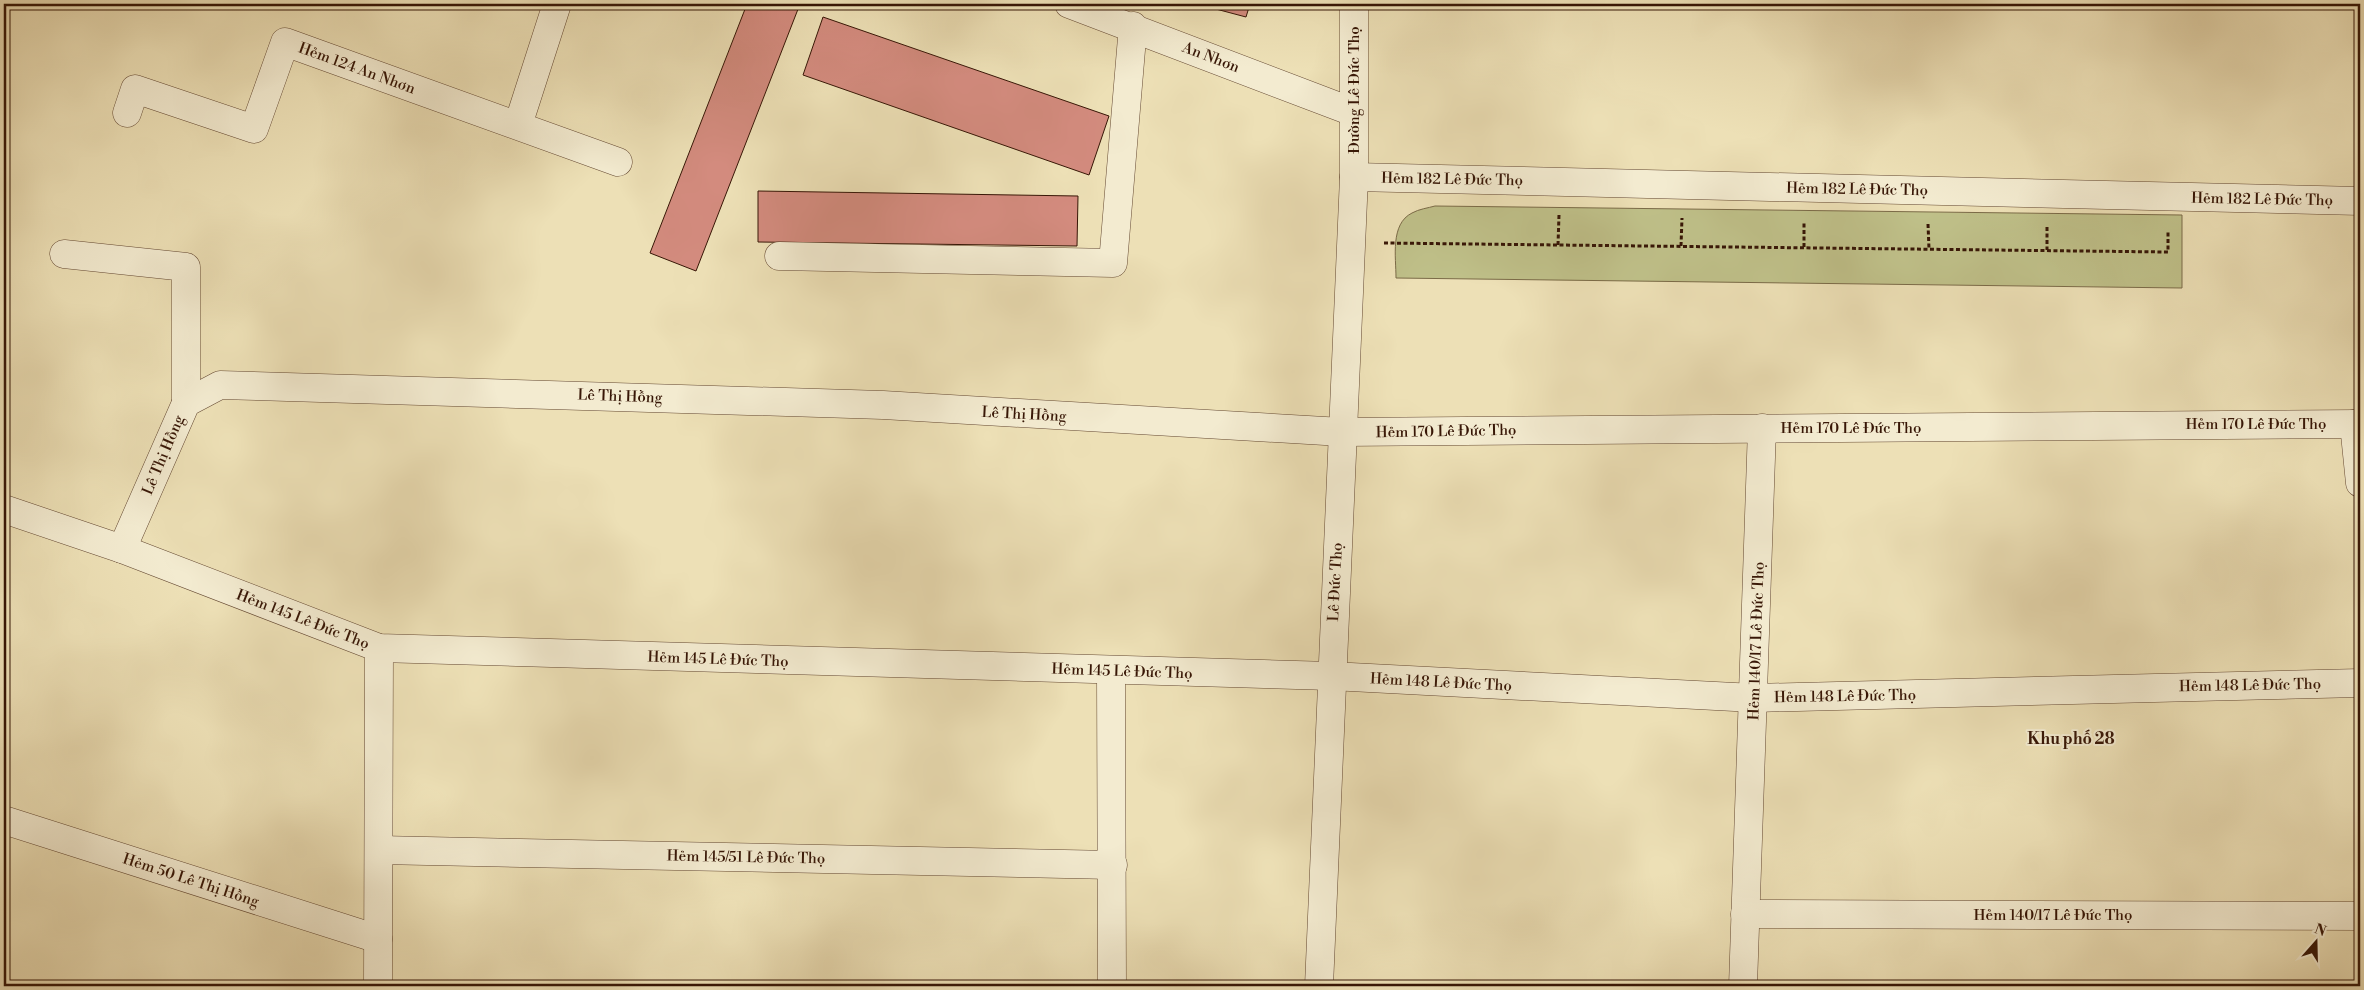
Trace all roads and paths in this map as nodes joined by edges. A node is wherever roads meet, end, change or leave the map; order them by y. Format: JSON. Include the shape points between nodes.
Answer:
{"nodes":[{"id":1,"x":558,"y":4,"type":"edge"},
{"id":2,"x":1069,"y":4,"type":"edge"},
{"id":3,"x":1354,"y":4,"type":"edge"},
{"id":4,"x":1133,"y":26,"type":"junction"},
{"id":5,"x":1353,"y":112,"type":"junction"},
{"id":6,"x":127,"y":113,"type":"dead end"},
{"id":7,"x":518,"y":125,"type":"junction"},
{"id":8,"x":618,"y":162,"type":"dead end"},
{"id":9,"x":1354,"y":177,"type":"junction"},
{"id":10,"x":2168,"y":196,"type":"junction"},
{"id":11,"x":2360,"y":201,"type":"edge"},
{"id":12,"x":1350,"y":242,"type":"junction"},
{"id":13,"x":64,"y":254,"type":"dead end"},
{"id":14,"x":779,"y":256,"type":"dead end"},
{"id":15,"x":186,"y":403,"type":"junction"},
{"id":16,"x":2357,"y":424,"type":"edge"},
{"id":17,"x":1762,"y":428,"type":"junction"},
{"id":18,"x":1342,"y":432,"type":"junction"},
{"id":19,"x":2360,"y":483,"type":"edge"},
{"id":20,"x":4,"y":509,"type":"edge"},
{"id":21,"x":122,"y":549,"type":"junction"},
{"id":22,"x":379,"y":648,"type":"junction"},
{"id":23,"x":1112,"y":671,"type":"junction"},
{"id":24,"x":1331,"y":676,"type":"junction"},
{"id":25,"x":2360,"y":682,"type":"edge"},
{"id":26,"x":1754,"y":698,"type":"junction"},
{"id":27,"x":4,"y":820,"type":"edge"},
{"id":28,"x":379,"y":850,"type":"junction"},
{"id":29,"x":1113,"y":865,"type":"junction"},
{"id":30,"x":1745,"y":914,"type":"junction"},
{"id":31,"x":2360,"y":916,"type":"edge"},
{"id":32,"x":378,"y":939,"type":"junction"},
{"id":33,"x":378,"y":986,"type":"edge"},
{"id":34,"x":1112,"y":986,"type":"edge"},
{"id":35,"x":1319,"y":986,"type":"edge"},
{"id":36,"x":1743,"y":986,"type":"edge"}],
"edges":[{"from":1,"to":7,"type":"street"},
{"from":2,"to":4,"type":"street","name":"An Nhơn"},
{"from":3,"to":5,"type":"street","name":"Đường Lê Đức Thọ"},
{"from":4,"to":5,"type":"street","name":"An Nhơn"},
{"from":4,"to":14,"type":"street","via":[[1113,263]]},
{"from":5,"to":9,"type":"street","name":"Đường Lê Đức Thọ"},
{"from":6,"to":7,"type":"street","name":"Hẻm 124 An Nhơn","via":[[135,89],[254,129],[285,42]]},
{"from":7,"to":8,"type":"street","name":"Hẻm 124 An Nhơn"},
{"from":9,"to":10,"type":"street","name":"Hẻm 182 Lê Đức Thọ"},
{"from":9,"to":12,"type":"street","name":"Lê Đức Thọ"},
{"from":10,"to":11,"type":"street","name":"Hẻm 182 Lê Đức Thọ"},
{"from":10,"to":12,"type":"path","via":[[2168,252]]},
{"from":12,"to":18,"type":"street","name":"Lê Đức Thọ"},
{"from":13,"to":15,"type":"street","via":[[186,266]]},
{"from":15,"to":18,"type":"street","name":"Lê Thị Hồng","via":[[220,385],[883,405]]},
{"from":15,"to":21,"type":"street","name":"Lê Thị Hồng"},
{"from":16,"to":17,"type":"street","name":"Hẻm 170 Lê Đức Thọ"},
{"from":16,"to":19,"type":"street"},
{"from":17,"to":18,"type":"street","name":"Hẻm 170 Lê Đức Thọ"},
{"from":17,"to":26,"type":"street","name":"Hẻm 140/17 Lê Đức Thọ"},
{"from":18,"to":24,"type":"street","name":"Lê Đức Thọ"},
{"from":20,"to":21,"type":"street"},
{"from":21,"to":22,"type":"street","name":"Hẻm 145 Lê Đức Thọ"},
{"from":22,"to":23,"type":"street","name":"Hẻm 145 Lê Đức Thọ"},
{"from":22,"to":28,"type":"street"},
{"from":23,"to":24,"type":"street","name":"Hẻm 145 Lê Đức Thọ"},
{"from":23,"to":29,"type":"street"},
{"from":24,"to":26,"type":"street","name":"Hẻm 148 Lê Đức Thọ"},
{"from":24,"to":35,"type":"street","name":"Lê Đức Thọ"},
{"from":25,"to":26,"type":"street","name":"Hẻm 148 Lê Đức Thọ"},
{"from":26,"to":30,"type":"street","name":"Hẻm 140/17 Lê Đức Thọ"},
{"from":27,"to":32,"type":"street","name":"Hẻm 50 Lê Thị Hồng"},
{"from":28,"to":29,"type":"street","name":"Hẻm 145/51 Lê Đức Thọ"},
{"from":28,"to":32,"type":"street"},
{"from":29,"to":34,"type":"street"},
{"from":30,"to":31,"type":"street","name":"Hẻm 140/17 Lê Đức Thọ"},
{"from":30,"to":36,"type":"street","name":"Hẻm 140/17 Lê Đức Thọ"},
{"from":32,"to":33,"type":"street"}]}
